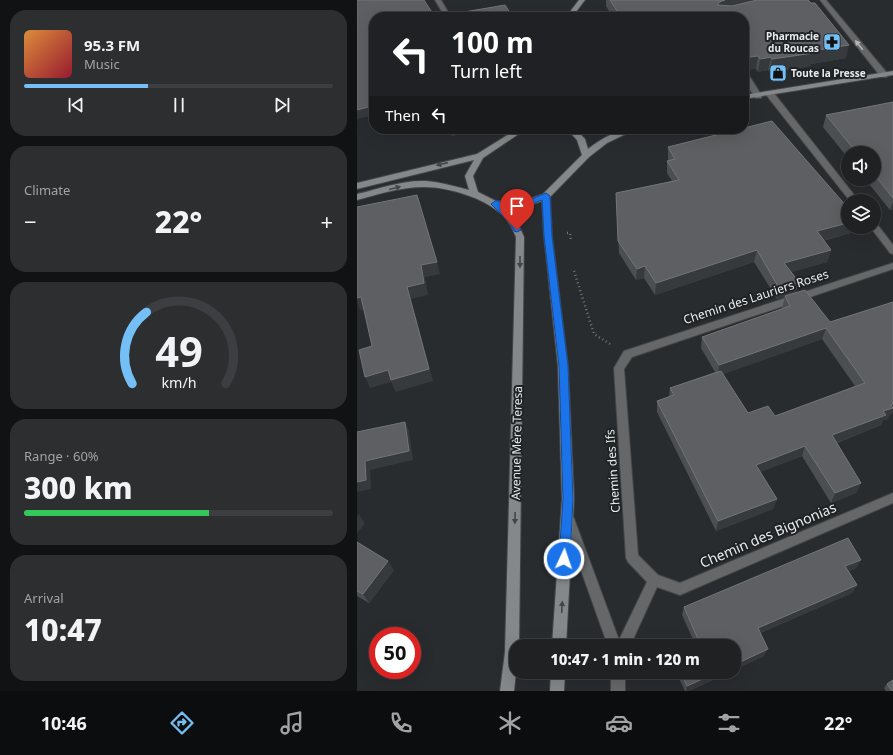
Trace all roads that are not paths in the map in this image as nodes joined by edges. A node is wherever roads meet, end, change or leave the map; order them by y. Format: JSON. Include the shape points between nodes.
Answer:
{"nodes":[{"id":1,"x":439,"y":0,"type":"edge"},
{"id":2,"x":582,"y":0,"type":"edge"},
{"id":3,"x":823,"y":0,"type":"edge"},
{"id":4,"x":445,"y":12,"type":"edge"},
{"id":5,"x":573,"y":12,"type":"edge"},
{"id":6,"x":893,"y":73,"type":"edge"},
{"id":7,"x":884,"y":75,"type":"junction"},
{"id":8,"x":749,"y":82,"type":"edge"},
{"id":9,"x":770,"y":94,"type":"junction"},
{"id":10,"x":758,"y":96,"type":"junction"},
{"id":11,"x":749,"y":97,"type":"edge"},
{"id":12,"x":514,"y":134,"type":"edge"},
{"id":13,"x":576,"y":134,"type":"edge"},
{"id":14,"x":620,"y":134,"type":"edge"},
{"id":15,"x":586,"y":155,"type":"junction"},
{"id":16,"x":480,"y":156,"type":"junction"},
{"id":17,"x":357,"y":186,"type":"edge"},
{"id":18,"x":473,"y":194,"type":"junction"},
{"id":19,"x":849,"y":194,"type":"edge"},
{"id":20,"x":546,"y":196,"type":"junction"},
{"id":21,"x":357,"y":197,"type":"edge"},
{"id":22,"x":495,"y":204,"type":"junction"},
{"id":23,"x":880,"y":234,"type":"edge"},
{"id":24,"x":893,"y":251,"type":"edge"},
{"id":25,"x":893,"y":266,"type":"edge"},
{"id":26,"x":628,"y":354,"type":"joint"},
{"id":27,"x":893,"y":498,"type":"edge"},
{"id":28,"x":567,"y":515,"type":"junction"},
{"id":29,"x":654,"y":580,"type":"junction"},
{"id":30,"x":559,"y":639,"type":"edge"},
{"id":31,"x":612,"y":639,"type":"edge"},
{"id":32,"x":626,"y":639,"type":"edge"},
{"id":33,"x":558,"y":679,"type":"edge"},
{"id":34,"x":618,"y":679,"type":"edge"},
{"id":35,"x":507,"y":691,"type":"edge"},
{"id":36,"x":557,"y":691,"type":"edge"},
{"id":37,"x":618,"y":691,"type":"edge"}],
"edges":[{"from":1,"to":4,"type":"street"},
{"from":2,"to":5,"type":"main road"},
{"from":7,"to":3,"type":"street","one_way":true},
{"from":6,"to":7,"type":"main road"},
{"from":7,"to":9,"type":"main road"},
{"from":8,"to":10,"type":"street"},
{"from":9,"to":10,"type":"main road"},
{"from":9,"to":19,"type":"street"},
{"from":10,"to":11,"type":"main road"},
{"from":12,"to":16,"type":"main road"},
{"from":13,"to":15,"type":"main road","via":[[581,139]]},
{"from":14,"to":15,"type":"main road","via":[[604,141]]},
{"from":15,"to":20,"type":"main road"},
{"from":16,"to":17,"type":"main road","one_way":true},
{"from":16,"to":18,"type":"main road","via":[[469,176]]},
{"from":21,"to":18,"type":"main road","one_way":true,"via":[[402,186],[424,184]]},
{"from":18,"to":22,"type":"main road"},
{"from":20,"to":22,"type":"main road","via":[[525,204]]},
{"from":20,"to":28,"type":"main road","via":[[563,366]]},
{"from":22,"to":35,"type":"main road","name":"Avenue Mère Teresa","one_way":true,"via":[[513,222],[520,238],[512,652]]},
{"from":23,"to":24,"type":"street"},
{"from":25,"to":26,"type":"street","name":"Chemin des Lauriers Roses"},
{"from":26,"to":29,"type":"street","name":"Chemin des Ifs","via":[[619,368],[632,558]]},
{"from":27,"to":29,"type":"street","name":"Chemin des Bignonias","via":[[680,589]]},
{"from":30,"to":28,"type":"main road","one_way":true},
{"from":28,"to":31,"type":"street"},
{"from":29,"to":32,"type":"street"},
{"from":33,"to":36,"type":"main road"},
{"from":34,"to":37,"type":"street"}]}
